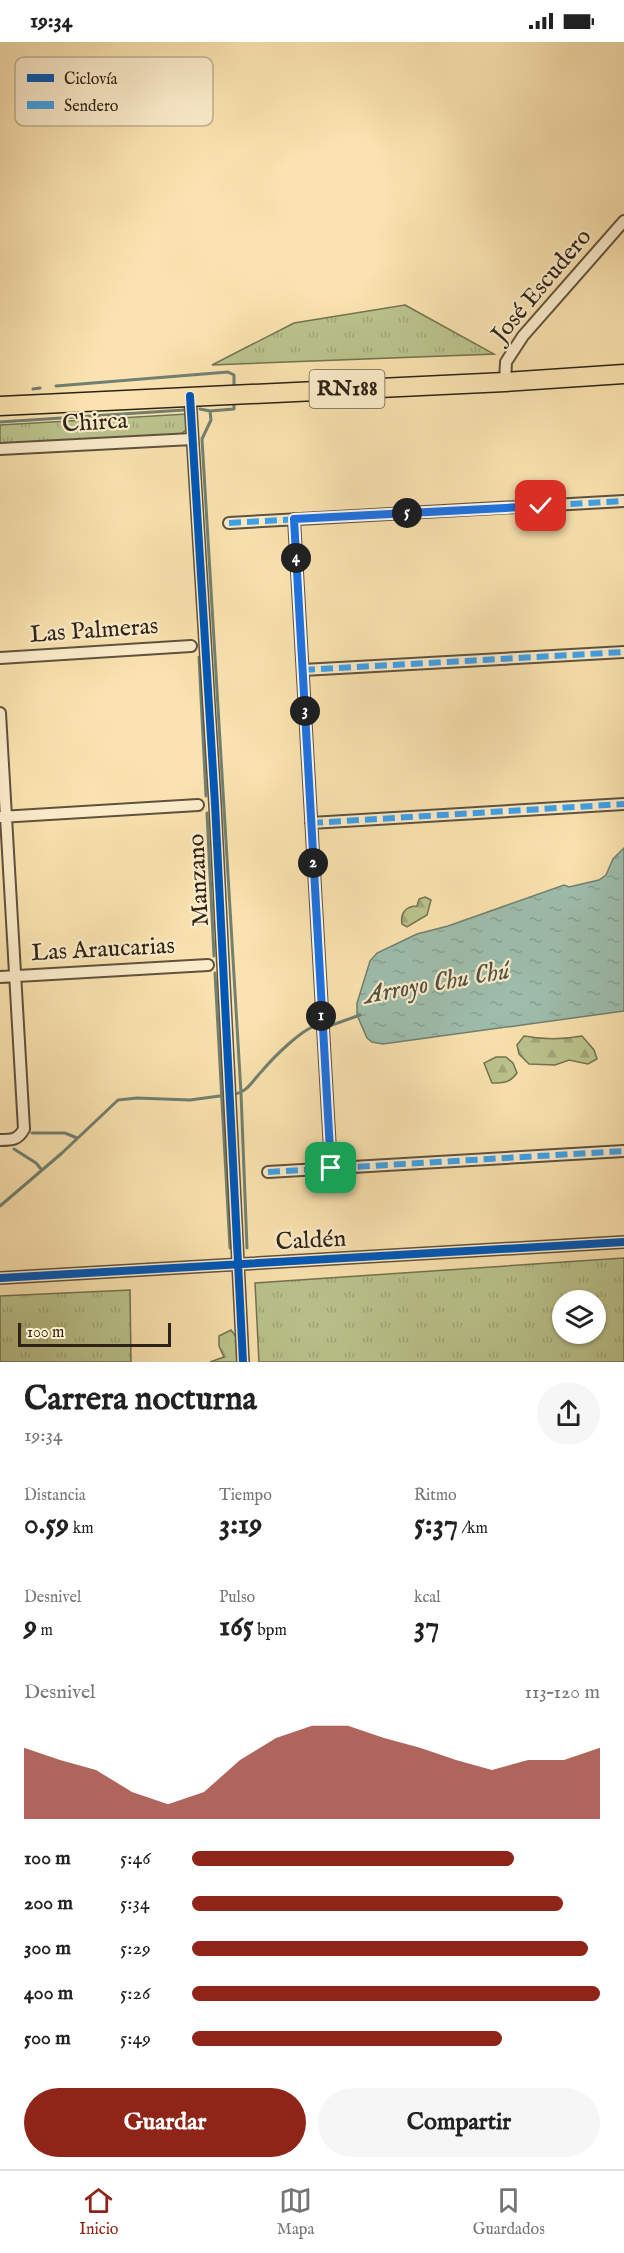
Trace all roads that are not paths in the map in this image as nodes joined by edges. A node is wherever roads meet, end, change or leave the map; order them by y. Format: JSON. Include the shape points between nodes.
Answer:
{"nodes":[{"id":1,"x":624,"y":221,"type":"edge"},
{"id":2,"x":624,"y":374,"type":"edge"},
{"id":3,"x":505,"y":382,"type":"junction"},
{"id":4,"x":190,"y":396,"type":"junction"},
{"id":5,"x":0,"y":406,"type":"edge"},
{"id":6,"x":192,"y":439,"type":"junction"},
{"id":7,"x":0,"y":449,"type":"edge"},
{"id":8,"x":624,"y":501,"type":"edge"},
{"id":9,"x":294,"y":519,"type":"junction"},
{"id":10,"x":228,"y":523,"type":"dead end"},
{"id":11,"x":191,"y":646,"type":"dead end"},
{"id":12,"x":624,"y":652,"type":"edge"},
{"id":13,"x":0,"y":658,"type":"edge"},
{"id":14,"x":303,"y":670,"type":"junction"},
{"id":15,"x":0,"y":712,"type":"edge"},
{"id":16,"x":624,"y":804,"type":"edge"},
{"id":17,"x":198,"y":805,"type":"dead end"},
{"id":18,"x":3,"y":817,"type":"edge"},
{"id":19,"x":311,"y":823,"type":"junction"},
{"id":20,"x":208,"y":965,"type":"dead end"},
{"id":21,"x":15,"y":976,"type":"junction"},
{"id":22,"x":0,"y":977,"type":"edge"},
{"id":23,"x":0,"y":1140,"type":"edge"},
{"id":24,"x":624,"y":1151,"type":"edge"},
{"id":25,"x":331,"y":1168,"type":"junction"},
{"id":26,"x":268,"y":1172,"type":"dead end"},
{"id":27,"x":624,"y":1242,"type":"edge"},
{"id":28,"x":238,"y":1264,"type":"junction"},
{"id":29,"x":0,"y":1278,"type":"edge"},
{"id":30,"x":243,"y":1362,"type":"edge"}],
"edges":[{"from":1,"to":3,"type":"street","name":"José Escudero","via":[[523,336],[506,362]]},
{"from":2,"to":3,"type":"highway","number":"RN188"},
{"from":3,"to":4,"type":"highway","number":"RN188"},
{"from":4,"to":5,"type":"highway","number":"RN188"},
{"from":4,"to":6,"type":"street","name":"Manzano"},
{"from":6,"to":7,"type":"street","name":"Chirca"},
{"from":6,"to":28,"type":"street","name":"Manzano"},
{"from":8,"to":9,"type":"street"},
{"from":9,"to":10,"type":"street"},
{"from":9,"to":14,"type":"street"},
{"from":11,"to":13,"type":"street","name":"Las Palmeras"},
{"from":12,"to":14,"type":"street"},
{"from":14,"to":19,"type":"street"},
{"from":15,"to":18,"type":"street"},
{"from":16,"to":19,"type":"street"},
{"from":17,"to":18,"type":"street"},
{"from":18,"to":21,"type":"street"},
{"from":19,"to":25,"type":"street"},
{"from":20,"to":21,"type":"street","name":"Las Araucarias"},
{"from":21,"to":22,"type":"street","name":"Las Araucarias"},
{"from":21,"to":23,"type":"street","via":[[24,1129],[15,1140]]},
{"from":24,"to":25,"type":"street"},
{"from":25,"to":26,"type":"street"},
{"from":27,"to":28,"type":"street","name":"Caldén"},
{"from":28,"to":29,"type":"street","name":"Caldén"},
{"from":28,"to":30,"type":"street","name":"Manzano"}]}
